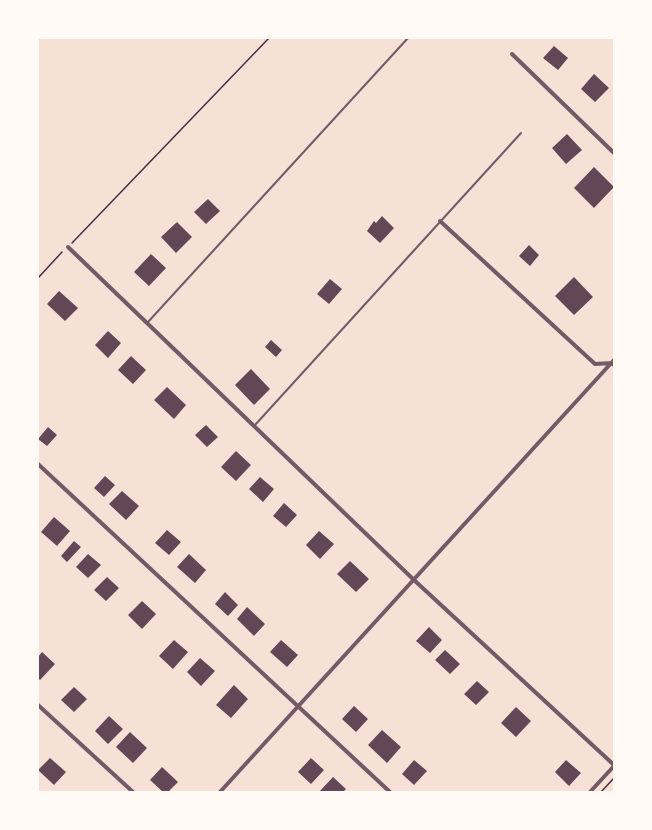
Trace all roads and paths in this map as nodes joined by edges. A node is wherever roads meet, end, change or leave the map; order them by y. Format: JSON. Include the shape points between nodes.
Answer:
{"nodes":[{"id":1,"x":269,"y":38,"type":"edge"},
{"id":2,"x":408,"y":38,"type":"edge"},
{"id":3,"x":512,"y":54,"type":"dead end"},
{"id":4,"x":521,"y":133,"type":"dead end"},
{"id":5,"x":615,"y":153,"type":"edge"},
{"id":6,"x":440,"y":221,"type":"junction"},
{"id":7,"x":68,"y":247,"type":"junction"},
{"id":8,"x":38,"y":278,"type":"edge"},
{"id":9,"x":148,"y":322,"type":"junction"},
{"id":10,"x":614,"y":363,"type":"edge"},
{"id":11,"x":255,"y":425,"type":"junction"},
{"id":12,"x":38,"y":464,"type":"edge"},
{"id":13,"x":414,"y":580,"type":"junction"},
{"id":14,"x":38,"y":705,"type":"edge"},
{"id":15,"x":297,"y":708,"type":"junction"},
{"id":16,"x":615,"y":766,"type":"edge"},
{"id":17,"x":615,"y":778,"type":"edge"},
{"id":18,"x":133,"y":792,"type":"edge"},
{"id":19,"x":220,"y":792,"type":"edge"},
{"id":20,"x":390,"y":792,"type":"edge"},
{"id":21,"x":590,"y":792,"type":"edge"},
{"id":22,"x":601,"y":792,"type":"edge"}],
"edges":[{"from":1,"to":7,"type":"path"},
{"from":2,"to":9,"type":"lane"},
{"from":3,"to":5,"type":"street"},
{"from":4,"to":6,"type":"lane"},
{"from":6,"to":10,"type":"street","via":[[595,364]]},
{"from":6,"to":11,"type":"lane"},
{"from":7,"to":8,"type":"path"},
{"from":7,"to":9,"type":"street"},
{"from":9,"to":11,"type":"street"},
{"from":10,"to":13,"type":"street"},
{"from":11,"to":13,"type":"street"},
{"from":12,"to":15,"type":"street"},
{"from":13,"to":15,"type":"street"},
{"from":13,"to":16,"type":"street"},
{"from":14,"to":18,"type":"street"},
{"from":15,"to":19,"type":"street"},
{"from":15,"to":20,"type":"street"},
{"from":16,"to":21,"type":"street"},
{"from":17,"to":22,"type":"path"}]}
